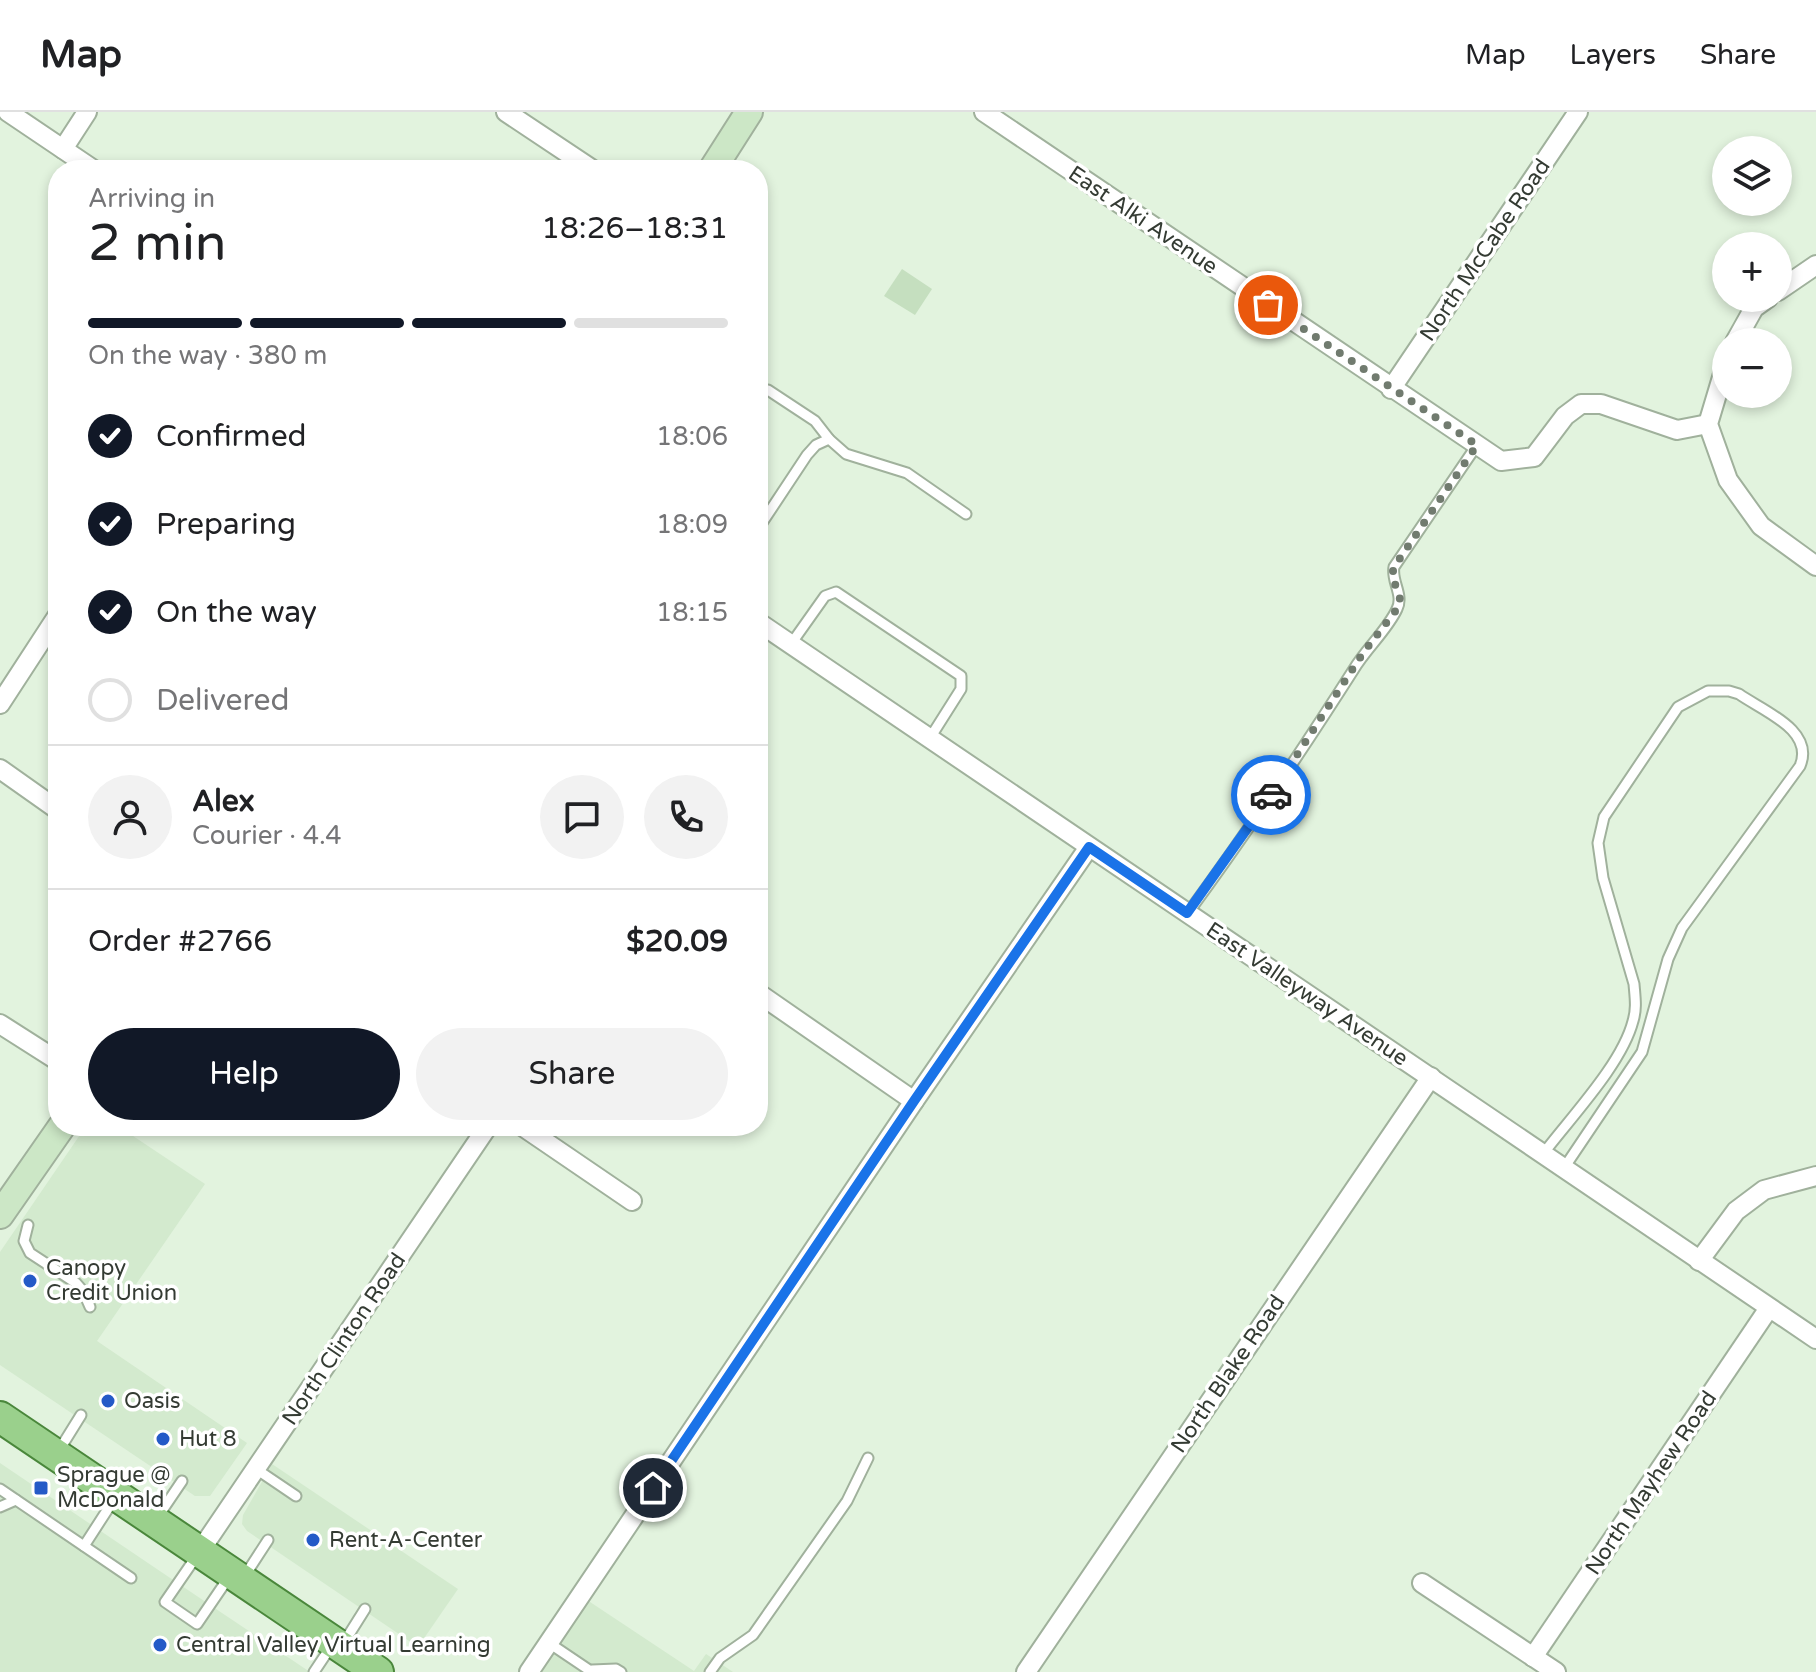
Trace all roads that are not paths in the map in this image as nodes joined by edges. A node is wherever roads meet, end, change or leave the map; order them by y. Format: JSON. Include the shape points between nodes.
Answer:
{"nodes":[{"id":1,"x":8,"y":112,"type":"edge"},
{"id":2,"x":87,"y":112,"type":"edge"},
{"id":3,"x":506,"y":112,"type":"edge"},
{"id":4,"x":749,"y":112,"type":"edge"},
{"id":5,"x":984,"y":112,"type":"edge"},
{"id":6,"x":1578,"y":112,"type":"edge"},
{"id":7,"x":63,"y":149,"type":"junction"},
{"id":8,"x":79,"y":160,"type":"edge"},
{"id":9,"x":578,"y":160,"type":"edge"},
{"id":10,"x":718,"y":160,"type":"edge"},
{"id":11,"x":1816,"y":265,"type":"edge"},
{"id":12,"x":1792,"y":281,"type":"edge"},
{"id":13,"x":1391,"y":389,"type":"junction"},
{"id":14,"x":768,"y":390,"type":"dead end"},
{"id":15,"x":1713,"y":408,"type":"edge"},
{"id":16,"x":1708,"y":424,"type":"junction"},
{"id":17,"x":829,"y":439,"type":"junction"},
{"id":18,"x":1477,"y":445,"type":"junction"},
{"id":19,"x":768,"y":514,"type":"edge"},
{"id":20,"x":966,"y":514,"type":"dead end"},
{"id":21,"x":1816,"y":566,"type":"edge"},
{"id":22,"x":768,"y":629,"type":"edge"},
{"id":23,"x":48,"y":630,"type":"edge"},
{"id":24,"x":791,"y":644,"type":"junction"},
{"id":25,"x":0,"y":704,"type":"edge"},
{"id":26,"x":930,"y":738,"type":"junction"},
{"id":27,"x":0,"y":769,"type":"edge"},
{"id":28,"x":48,"y":803,"type":"edge"},
{"id":29,"x":1089,"y":847,"type":"junction"},
{"id":30,"x":1187,"y":913,"type":"junction"},
{"id":31,"x":768,"y":1000,"type":"edge"},
{"id":32,"x":0,"y":1024,"type":"edge"},
{"id":33,"x":48,"y":1055,"type":"edge"},
{"id":34,"x":1431,"y":1077,"type":"junction"},
{"id":35,"x":914,"y":1101,"type":"junction"},
{"id":36,"x":55,"y":1136,"type":"edge"},
{"id":37,"x":481,"y":1136,"type":"edge"},
{"id":38,"x":537,"y":1136,"type":"edge"},
{"id":39,"x":1543,"y":1154,"type":"junction"},
{"id":40,"x":1564,"y":1168,"type":"junction"},
{"id":41,"x":1816,"y":1176,"type":"edge"},
{"id":42,"x":632,"y":1201,"type":"dead end"},
{"id":43,"x":1,"y":1210,"type":"edge"},
{"id":44,"x":28,"y":1225,"type":"dead end"},
{"id":45,"x":1699,"y":1261,"type":"junction"},
{"id":46,"x":90,"y":1307,"type":"dead end"},
{"id":47,"x":1769,"y":1308,"type":"junction"},
{"id":48,"x":1816,"y":1339,"type":"edge"},
{"id":49,"x":81,"y":1415,"type":"dead end"},
{"id":50,"x":0,"y":1417,"type":"edge"},
{"id":51,"x":56,"y":1454,"type":"junction"},
{"id":52,"x":868,"y":1458,"type":"dead end"},
{"id":53,"x":256,"y":1469,"type":"junction"},
{"id":54,"x":182,"y":1481,"type":"dead end"},
{"id":55,"x":0,"y":1489,"type":"edge"},
{"id":56,"x":117,"y":1495,"type":"junction"},
{"id":57,"x":296,"y":1496,"type":"dead end"},
{"id":58,"x":16,"y":1500,"type":"junction"},
{"id":59,"x":0,"y":1507,"type":"edge"},
{"id":60,"x":155,"y":1521,"type":"junction"},
{"id":61,"x":268,"y":1540,"type":"dead end"},
{"id":62,"x":84,"y":1546,"type":"junction"},
{"id":63,"x":200,"y":1551,"type":"junction"},
{"id":64,"x":237,"y":1576,"type":"junction"},
{"id":65,"x":131,"y":1578,"type":"dead end"},
{"id":66,"x":1422,"y":1583,"type":"dead end"},
{"id":67,"x":365,"y":1609,"type":"dead end"},
{"id":68,"x":549,"y":1643,"type":"junction"},
{"id":69,"x":338,"y":1645,"type":"junction"},
{"id":70,"x":1533,"y":1657,"type":"junction"},
{"id":71,"x":592,"y":1671,"type":"edge"},
{"id":72,"x":314,"y":1672,"type":"edge"},
{"id":73,"x":378,"y":1672,"type":"edge"},
{"id":74,"x":529,"y":1672,"type":"edge"},
{"id":75,"x":621,"y":1672,"type":"edge"},
{"id":76,"x":710,"y":1672,"type":"edge"},
{"id":77,"x":1026,"y":1672,"type":"edge"},
{"id":78,"x":1556,"y":1672,"type":"edge"}],
"edges":[{"from":1,"to":7,"type":"street"},
{"from":2,"to":7,"type":"street"},
{"from":3,"to":9,"type":"street"},
{"from":4,"to":10,"type":"street"},
{"from":5,"to":13,"type":"street","name":"East Alki Avenue"},
{"from":6,"to":13,"type":"street","name":"North McCabe Road"},
{"from":7,"to":8,"type":"street"},
{"from":11,"to":12,"type":"street"},
{"from":13,"to":18,"type":"street","name":"East Alki Avenue"},
{"from":14,"to":17,"type":"lane","via":[[815,421]]},
{"from":15,"to":16,"type":"street"},
{"from":16,"to":18,"type":"street","name":"East Alki Avenue","via":[[1677,430],[1601,404],[1581,404],[1565,416],[1534,457],[1501,461]]},
{"from":16,"to":21,"type":"street","via":[[1728,480],[1761,526]]},
{"from":17,"to":19,"type":"lane","via":[[807,455]]},
{"from":17,"to":20,"type":"lane","via":[[854,457],[907,473]]},
{"from":18,"to":30,"type":"lane","via":[[1394,567],[1397,609]]},
{"from":22,"to":24,"type":"street","name":"East Valleyway Avenue"},
{"from":23,"to":25,"type":"street"},
{"from":24,"to":26,"type":"street","name":"East Valleyway Avenue"},
{"from":24,"to":26,"type":"lane","via":[[825,596],[836,592],[936,659],[961,676],[961,689]]},
{"from":26,"to":29,"type":"street","name":"East Valleyway Avenue"},
{"from":27,"to":28,"type":"street"},
{"from":29,"to":30,"type":"street","name":"East Valleyway Avenue"},
{"from":29,"to":35,"type":"street"},
{"from":30,"to":34,"type":"street","name":"East Valleyway Avenue"},
{"from":31,"to":35,"type":"street"},
{"from":32,"to":33,"type":"street"},
{"from":34,"to":39,"type":"street","name":"East Valleyway Avenue"},
{"from":34,"to":77,"type":"street","name":"North Blake Road"},
{"from":35,"to":68,"type":"street"},
{"from":36,"to":43,"type":"street"},
{"from":37,"to":53,"type":"street","name":"North Clinton Road"},
{"from":38,"to":42,"type":"street"},
{"from":39,"to":40,"type":"street","name":"East Valleyway Avenue"},
{"from":39,"to":40,"type":"lane","via":[[1610,1067],[1634,1019],[1634,984],[1598,843],[1604,817],[1678,707],[1708,691],[1739,694],[1796,733],[1804,757],[1682,928],[1642,1052]]},
{"from":40,"to":45,"type":"street","name":"East Valleyway Avenue"},
{"from":41,"to":45,"type":"street","via":[[1764,1190],[1736,1211]]},
{"from":44,"to":46,"type":"lane","via":[[24,1241],[30,1253],[76,1283]]},
{"from":45,"to":47,"type":"street","name":"East Valleyway Avenue"},
{"from":47,"to":48,"type":"street","name":"East Valleyway Avenue"},
{"from":47,"to":70,"type":"street","name":"North Mayhew Road"},
{"from":49,"to":51,"type":"lane"},
{"from":50,"to":51,"type":"main road"},
{"from":51,"to":56,"type":"main road"},
{"from":52,"to":76,"type":"lane","via":[[847,1501],[753,1635],[720,1658]]},
{"from":53,"to":57,"type":"lane"},
{"from":53,"to":63,"type":"street","name":"North Clinton Road"},
{"from":54,"to":60,"type":"lane"},
{"from":55,"to":58,"type":"lane"},
{"from":56,"to":60,"type":"main road"},
{"from":56,"to":62,"type":"lane"},
{"from":58,"to":59,"type":"lane"},
{"from":58,"to":62,"type":"lane"},
{"from":60,"to":63,"type":"main road"},
{"from":61,"to":64,"type":"lane"},
{"from":62,"to":65,"type":"lane"},
{"from":63,"to":64,"type":"main road"},
{"from":63,"to":64,"type":"lane","via":[[165,1602],[197,1624]]},
{"from":64,"to":69,"type":"main road"},
{"from":66,"to":70,"type":"street"},
{"from":67,"to":69,"type":"lane"},
{"from":68,"to":71,"type":"lane"},
{"from":68,"to":74,"type":"street"},
{"from":69,"to":72,"type":"lane"},
{"from":69,"to":73,"type":"main road"},
{"from":70,"to":78,"type":"street"},
{"from":71,"to":75,"type":"lane"}]}
